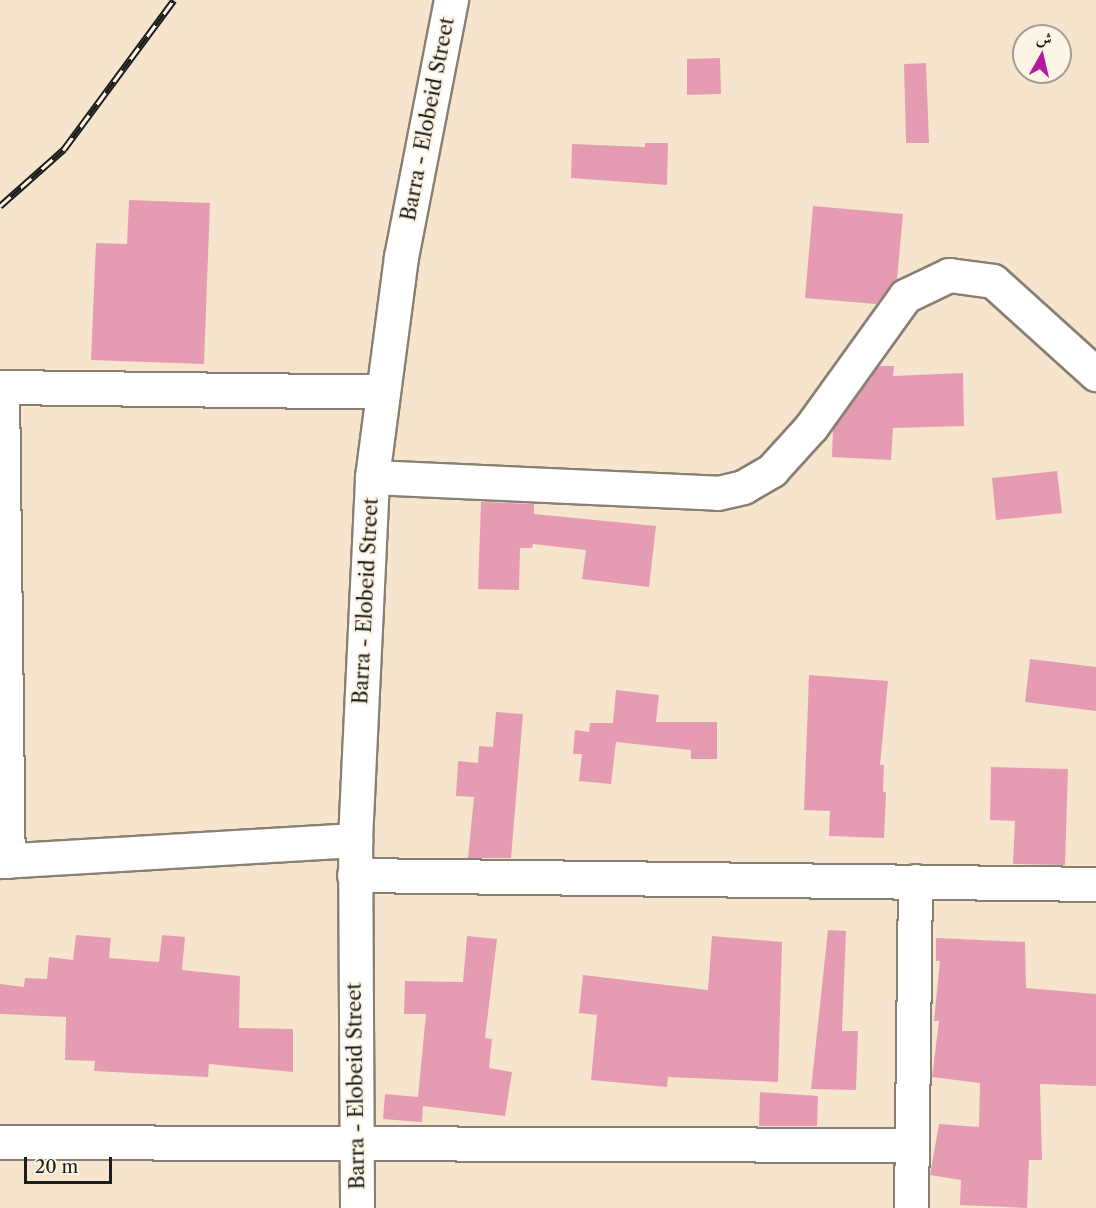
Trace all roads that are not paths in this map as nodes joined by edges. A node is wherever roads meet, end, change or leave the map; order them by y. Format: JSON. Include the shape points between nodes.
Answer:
{"nodes":[{"id":1,"x":451,"y":0,"type":"edge"},
{"id":2,"x":1096,"y":374,"type":"edge"},
{"id":3,"x":1,"y":387,"type":"edge"},
{"id":4,"x":383,"y":392,"type":"junction"},
{"id":5,"x":372,"y":477,"type":"junction"},
{"id":6,"x":4,"y":562,"type":"edge"},
{"id":7,"x":355,"y":840,"type":"junction"},
{"id":8,"x":4,"y":861,"type":"edge"},
{"id":9,"x":354,"y":875,"type":"junction"},
{"id":10,"x":915,"y":881,"type":"junction"},
{"id":11,"x":1096,"y":884,"type":"edge"},
{"id":12,"x":0,"y":1142,"type":"edge"},
{"id":13,"x":358,"y":1144,"type":"junction"},
{"id":14,"x":912,"y":1145,"type":"junction"},
{"id":15,"x":357,"y":1208,"type":"edge"},
{"id":16,"x":911,"y":1208,"type":"edge"}],
"edges":[{"from":1,"to":4,"type":"street","name":"Barra - Elobeid Street","via":[[401,256]]},
{"from":2,"to":5,"type":"street","via":[[993,281],[949,275],[905,296],[811,427],[772,470],[743,487],[718,493]]},
{"from":3,"to":4,"type":"street"},
{"from":3,"to":6,"type":"street"},
{"from":4,"to":5,"type":"street","name":"Barra - Elobeid Street"},
{"from":5,"to":7,"type":"street","name":"Barra - Elobeid Street"},
{"from":6,"to":8,"type":"street"},
{"from":7,"to":8,"type":"street"},
{"from":7,"to":9,"type":"street","name":"Barra - Elobeid Street"},
{"from":9,"to":10,"type":"street"},
{"from":9,"to":13,"type":"street","name":"Barra - Elobeid Street"},
{"from":10,"to":11,"type":"street"},
{"from":10,"to":14,"type":"street"},
{"from":12,"to":13,"type":"street"},
{"from":13,"to":14,"type":"street"},
{"from":13,"to":15,"type":"street","name":"Barra - Elobeid Street"},
{"from":14,"to":16,"type":"street"}]}
